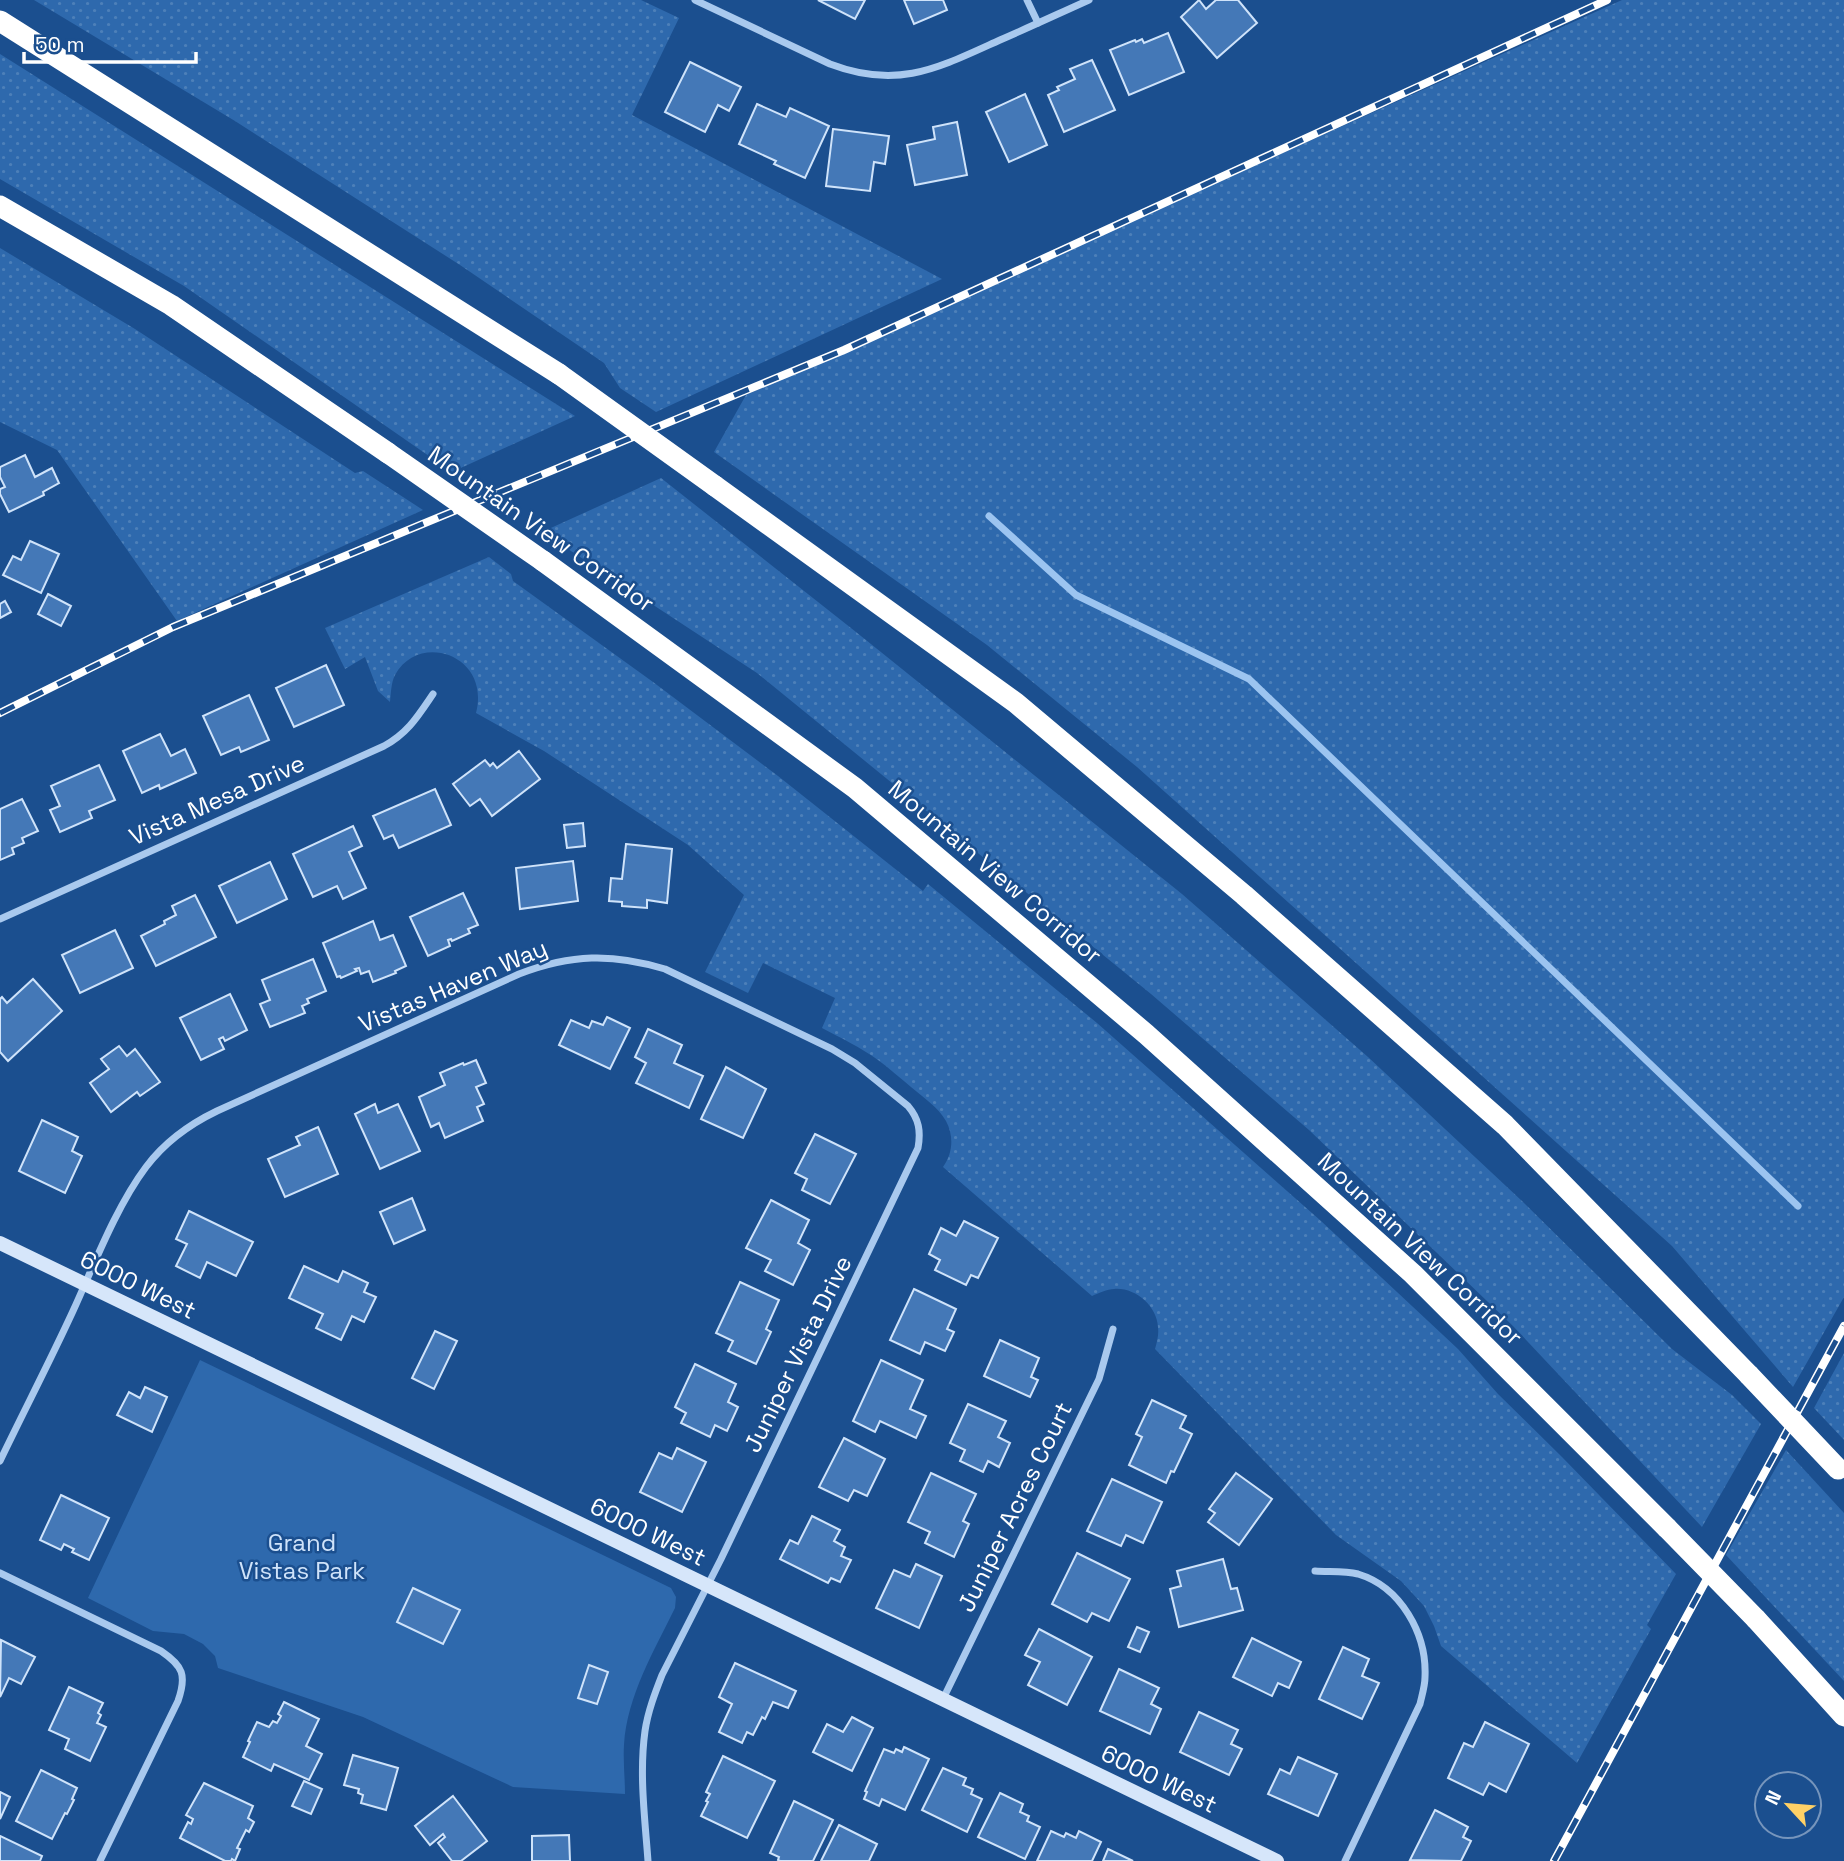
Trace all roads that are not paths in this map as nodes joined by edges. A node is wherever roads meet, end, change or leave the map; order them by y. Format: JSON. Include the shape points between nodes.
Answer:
{"nodes":[{"id":1,"x":695,"y":0,"type":"edge"},
{"id":2,"x":1027,"y":0,"type":"edge"},
{"id":3,"x":1089,"y":0,"type":"edge"},
{"id":4,"x":0,"y":21,"type":"edge"},
{"id":5,"x":1038,"y":23,"type":"junction"},
{"id":6,"x":0,"y":206,"type":"edge"},
{"id":7,"x":433,"y":694,"type":"dead end"},
{"id":8,"x":0,"y":919,"type":"edge"},
{"id":9,"x":920,"y":1139,"type":"joint"},
{"id":10,"x":0,"y":1243,"type":"edge"},
{"id":11,"x":85,"y":1284,"type":"junction"},
{"id":12,"x":1113,"y":1329,"type":"dead end"},
{"id":13,"x":0,"y":1461,"type":"edge"},
{"id":14,"x":1841,"y":1471,"type":"edge"},
{"id":15,"x":1315,"y":1571,"type":"dead end"},
{"id":16,"x":0,"y":1573,"type":"edge"},
{"id":17,"x":707,"y":1585,"type":"junction"},
{"id":18,"x":943,"y":1699,"type":"junction"},
{"id":19,"x":1844,"y":1716,"type":"edge"},
{"id":20,"x":100,"y":1861,"type":"edge"},
{"id":21,"x":648,"y":1861,"type":"edge"},
{"id":22,"x":1277,"y":1861,"type":"edge"},
{"id":23,"x":1345,"y":1861,"type":"edge"}],
"edges":[{"from":1,"to":5,"type":"street","via":[[820,60],[868,75],[926,71]]},
{"from":2,"to":5,"type":"street"},
{"from":3,"to":5,"type":"street"},
{"from":4,"to":14,"type":"highway","bridge":true,"via":[[559,374],[1016,702],[1504,1125]]},
{"from":6,"to":19,"type":"highway","name":"Mountain View Corridor","bridge":true,"via":[[171,305],[543,561],[855,788],[1146,1034],[1413,1274],[1756,1619]]},
{"from":7,"to":8,"type":"street","name":"Vista Mesa Drive","via":[[411,726],[384,746]]},
{"from":9,"to":11,"type":"street","name":"Vistas Haven Way","via":[[918,1121],[908,1106],[826,1046],[665,969],[617,958],[567,959],[519,974],[196,1121],[146,1166]]},
{"from":9,"to":17,"type":"street","name":"Juniper Vista Drive"},
{"from":10,"to":11,"type":"street","name":"6000 West"},
{"from":11,"to":13,"type":"street","name":"Vistas Haven Way"},
{"from":11,"to":17,"type":"street","name":"6000 West"},
{"from":12,"to":18,"type":"street","name":"Juniper Acres Court","via":[[1099,1379]]},
{"from":15,"to":23,"type":"street","via":[[1361,1575],[1382,1585],[1404,1606],[1422,1645],[1424,1661],[1420,1704]]},
{"from":16,"to":20,"type":"street","via":[[161,1651],[182,1671],[178,1700]]},
{"from":17,"to":18,"type":"street","name":"6000 West"},
{"from":17,"to":21,"type":"street","name":"Juniper Vista Drive","via":[[662,1675],[649,1713],[643,1758]]},
{"from":18,"to":22,"type":"street","name":"6000 West"}]}
